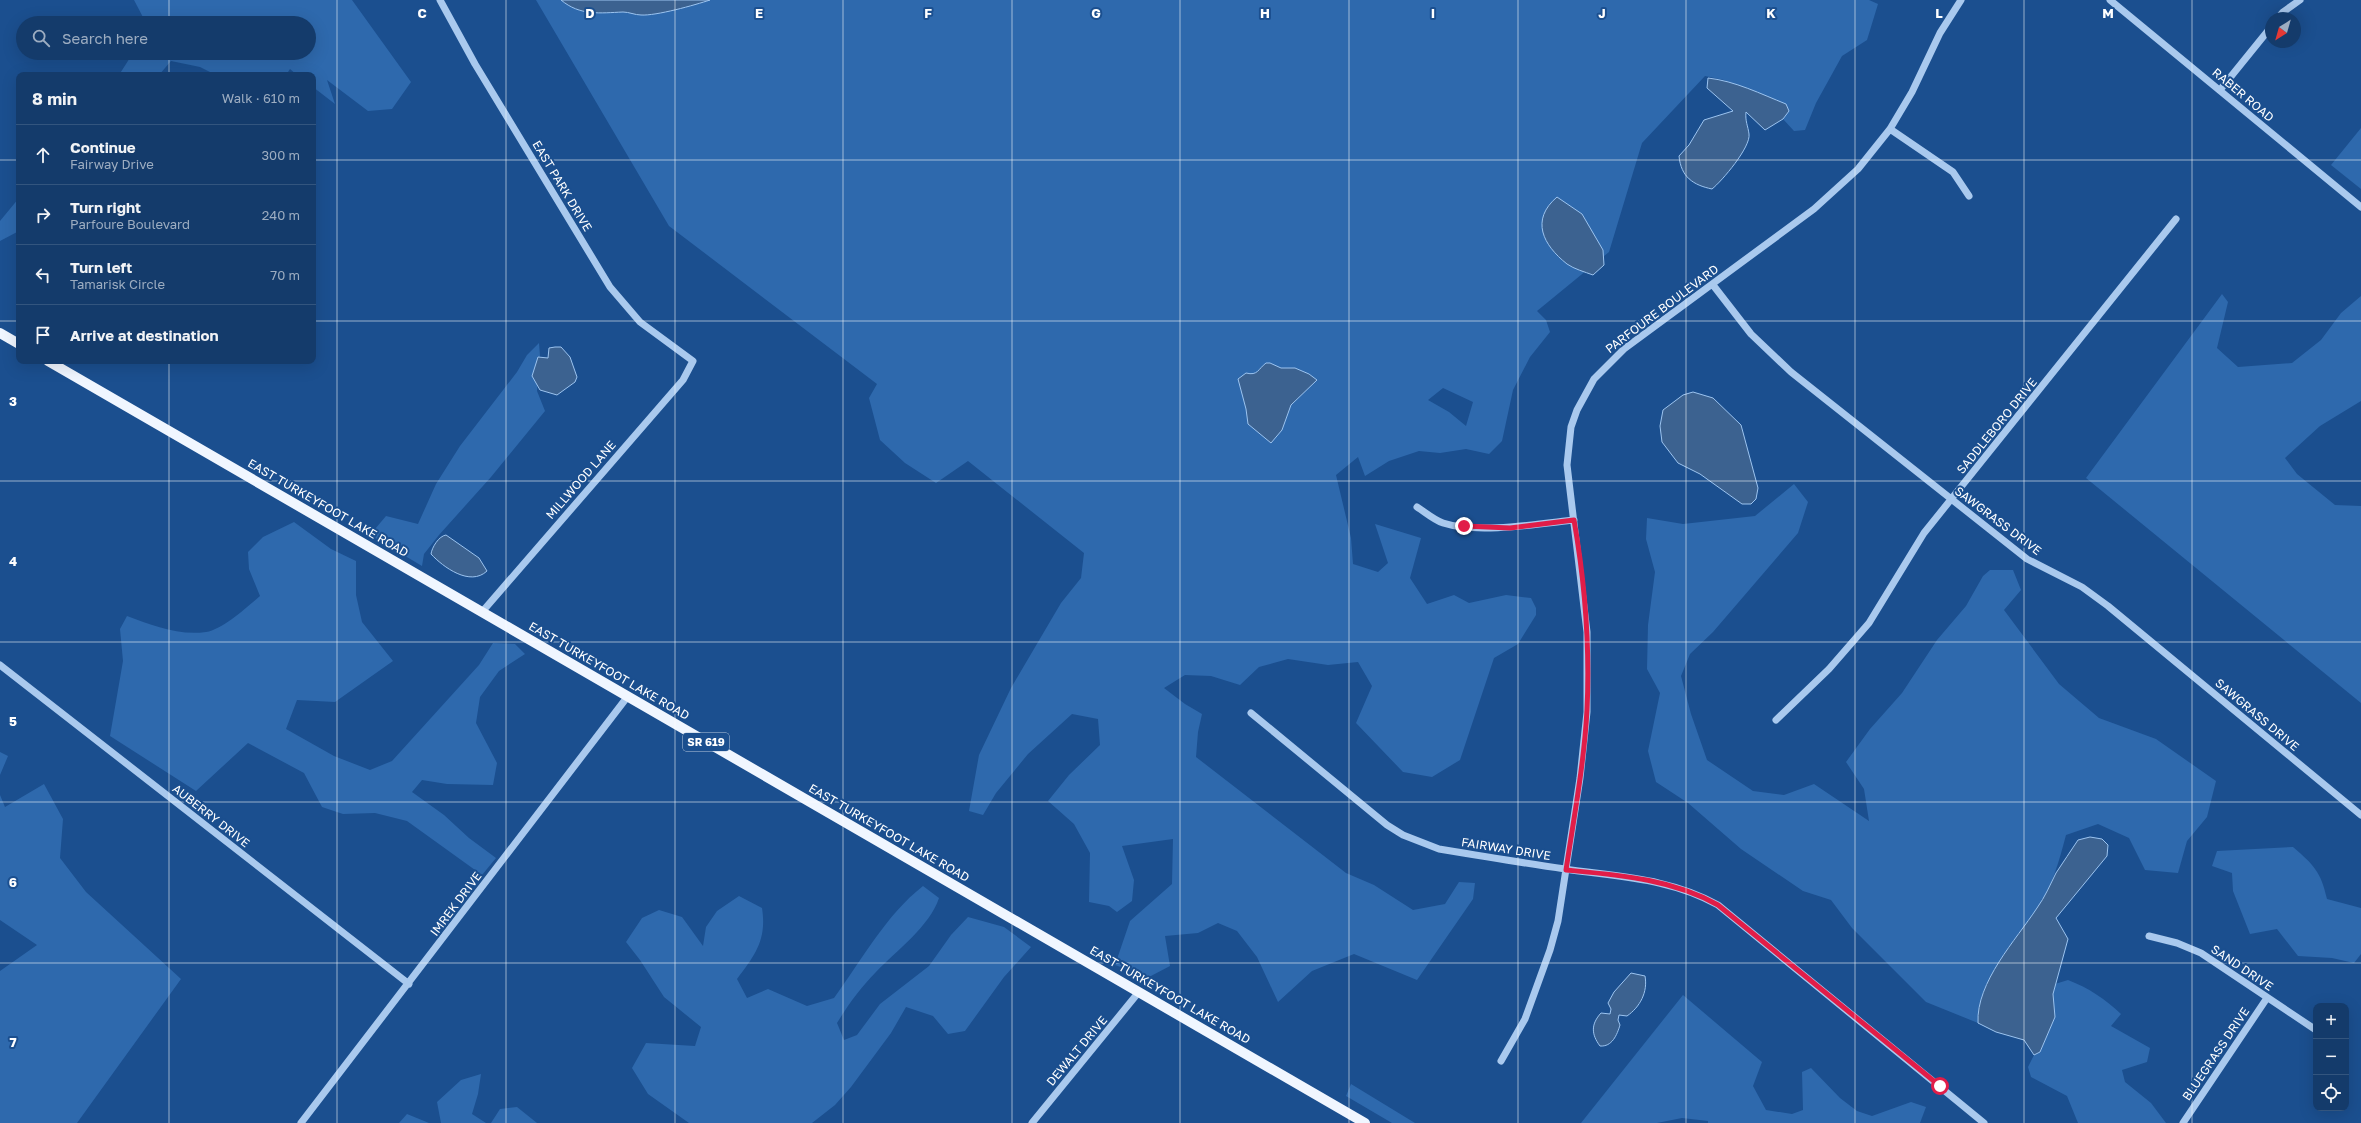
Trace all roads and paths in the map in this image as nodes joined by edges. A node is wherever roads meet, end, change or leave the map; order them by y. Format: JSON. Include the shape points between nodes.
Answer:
{"nodes":[{"id":1,"x":440,"y":0,"type":"edge"},
{"id":2,"x":1962,"y":0,"type":"edge"},
{"id":3,"x":2110,"y":0,"type":"edge"},
{"id":4,"x":2300,"y":0,"type":"edge"},
{"id":5,"x":2283,"y":12,"type":"edge"},
{"id":6,"x":2265,"y":34,"type":"edge"},
{"id":7,"x":2220,"y":90,"type":"junction"},
{"id":8,"x":1890,"y":129,"type":"junction"},
{"id":9,"x":1969,"y":196,"type":"dead end"},
{"id":10,"x":2361,"y":207,"type":"edge"},
{"id":11,"x":2176,"y":219,"type":"dead end"},
{"id":12,"x":1713,"y":285,"type":"junction"},
{"id":13,"x":0,"y":333,"type":"edge"},
{"id":14,"x":16,"y":342,"type":"edge"},
{"id":15,"x":693,"y":360,"type":"joint"},
{"id":16,"x":53,"y":364,"type":"edge"},
{"id":17,"x":1951,"y":500,"type":"junction"},
{"id":18,"x":1417,"y":507,"type":"dead end"},
{"id":19,"x":1574,"y":520,"type":"junction"},
{"id":20,"x":482,"y":612,"type":"junction"},
{"id":21,"x":0,"y":666,"type":"edge"},
{"id":22,"x":628,"y":696,"type":"junction"},
{"id":23,"x":1251,"y":713,"type":"dead end"},
{"id":24,"x":1776,"y":720,"type":"dead end"},
{"id":25,"x":2361,"y":815,"type":"edge"},
{"id":26,"x":1566,"y":870,"type":"junction"},
{"id":27,"x":2149,"y":936,"type":"dead end"},
{"id":28,"x":409,"y":984,"type":"junction"},
{"id":29,"x":1138,"y":993,"type":"junction"},
{"id":30,"x":2268,"y":998,"type":"junction"},
{"id":31,"x":2313,"y":1028,"type":"edge"},
{"id":32,"x":1501,"y":1061,"type":"dead end"},
{"id":33,"x":301,"y":1123,"type":"edge"},
{"id":34,"x":1032,"y":1123,"type":"edge"},
{"id":35,"x":1365,"y":1123,"type":"edge"},
{"id":36,"x":1984,"y":1123,"type":"edge"},
{"id":37,"x":2183,"y":1123,"type":"edge"}],
"edges":[{"from":1,"to":15,"type":"street","name":"EAST PARK DRIVE","via":[[475,64],[610,287],[640,322]]},
{"from":2,"to":8,"type":"street","name":"PARFOURE BOULEVARD","via":[[1940,33],[1912,92]]},
{"from":3,"to":7,"type":"street","name":"RABER ROAD"},
{"from":4,"to":5,"type":"street"},
{"from":6,"to":7,"type":"street"},
{"from":7,"to":10,"type":"street","name":"RABER ROAD"},
{"from":8,"to":9,"type":"street","via":[[1953,172]]},
{"from":8,"to":12,"type":"street","name":"PARFOURE BOULEVARD","via":[[1858,169],[1836,190]]},
{"from":11,"to":17,"type":"street","name":"SADDLEBORO DRIVE"},
{"from":12,"to":17,"type":"street","name":"SAWGRASS DRIVE","via":[[1752,334],[1778,360]]},
{"from":12,"to":19,"type":"street","name":"PARFOURE BOULEVARD","via":[[1624,349],[1605,367],[1585,393],[1576,410],[1567,446]]},
{"from":13,"to":14,"type":"main road"},
{"from":15,"to":20,"type":"street","name":"MILLWOOD LANE","via":[[683,380]]},
{"from":16,"to":20,"type":"main road","name":"EAST TURKEYFOOT LAKE ROAD","number":"SR 619"},
{"from":17,"to":24,"type":"street","name":"SADDLEBORO DRIVE","via":[[1924,533],[1870,623],[1829,669]]},
{"from":17,"to":25,"type":"street","name":"SAWGRASS DRIVE","via":[[2026,560],[2082,587],[2108,606]]},
{"from":18,"to":19,"type":"street","via":[[1442,523],[1464,526],[1510,528]]},
{"from":19,"to":26,"type":"street","name":"PARFOURE BOULEVARD","via":[[1586,610],[1588,672],[1587,712],[1580,778]]},
{"from":20,"to":22,"type":"main road","name":"EAST TURKEYFOOT LAKE ROAD","number":"SR 619"},
{"from":21,"to":28,"type":"street","name":"AUBERRY DRIVE"},
{"from":22,"to":28,"type":"street","name":"IMREK DRIVE"},
{"from":22,"to":29,"type":"main road","name":"EAST TURKEYFOOT LAKE ROAD","number":"SR 619"},
{"from":23,"to":26,"type":"street","name":"FAIRWAY DRIVE","via":[[1403,835],[1438,849]]},
{"from":26,"to":32,"type":"street","name":"PARFOURE BOULEVARD","via":[[1558,921],[1541,978],[1525,1019]]},
{"from":26,"to":36,"type":"street","name":"FAIRWAY DRIVE","via":[[1645,879],[1683,888],[1718,905]]},
{"from":27,"to":30,"type":"street","name":"SAND DRIVE","via":[[2177,943],[2201,954]]},
{"from":28,"to":33,"type":"street","name":"IMREK DRIVE"},
{"from":29,"to":34,"type":"street","name":"DEWALT DRIVE"},
{"from":29,"to":35,"type":"main road","name":"EAST TURKEYFOOT LAKE ROAD","number":"SR 619"},
{"from":30,"to":31,"type":"street","name":"SAND DRIVE"},
{"from":30,"to":37,"type":"street","name":"BLUEGRASS DRIVE"}]}
